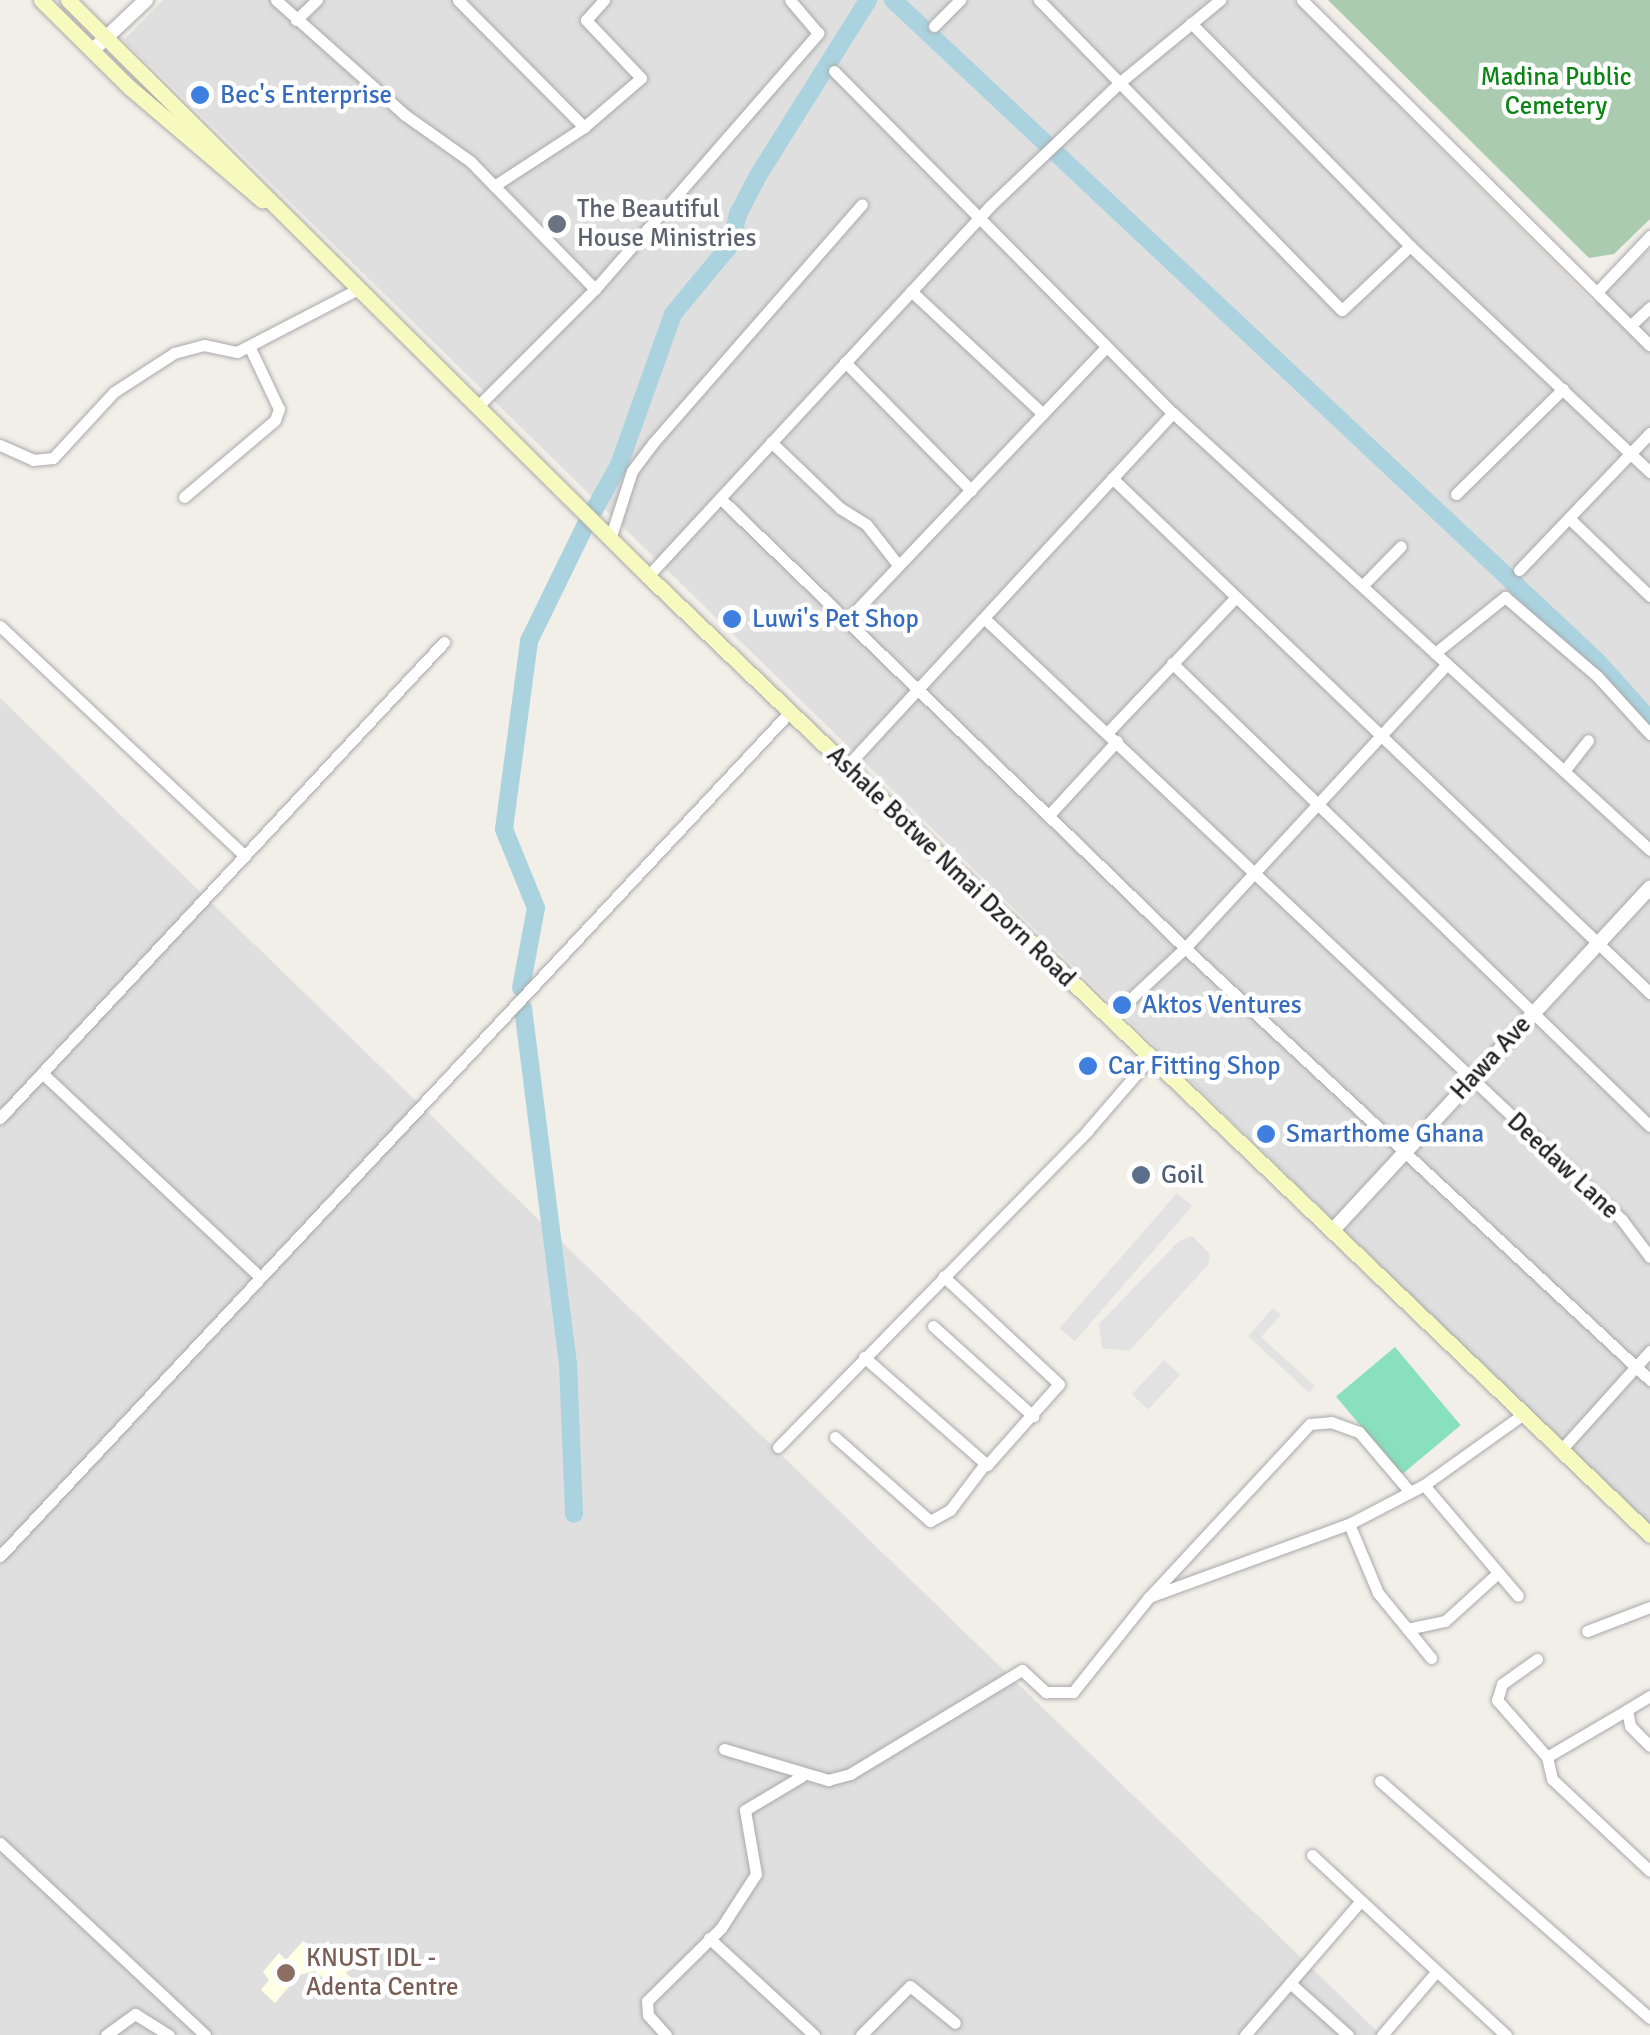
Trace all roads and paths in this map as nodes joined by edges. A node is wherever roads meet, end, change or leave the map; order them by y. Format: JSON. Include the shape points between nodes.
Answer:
{"nodes":[{"id":1,"x":41,"y":0,"type":"edge"},
{"id":2,"x":68,"y":0,"type":"edge"},
{"id":3,"x":146,"y":0,"type":"edge"},
{"id":4,"x":276,"y":0,"type":"edge"},
{"id":5,"x":317,"y":0,"type":"edge"},
{"id":6,"x":458,"y":0,"type":"edge"},
{"id":7,"x":604,"y":0,"type":"edge"},
{"id":8,"x":790,"y":0,"type":"edge"},
{"id":9,"x":960,"y":0,"type":"edge"},
{"id":10,"x":1038,"y":0,"type":"edge"},
{"id":11,"x":1220,"y":0,"type":"edge"},
{"id":12,"x":1302,"y":0,"type":"edge"},
{"id":13,"x":296,"y":20,"type":"junction"},
{"id":14,"x":1191,"y":23,"type":"junction"},
{"id":15,"x":934,"y":26,"type":"dead end"},
{"id":16,"x":107,"y":38,"type":"junction"},
{"id":17,"x":94,"y":50,"type":"junction"},
{"id":18,"x":834,"y":71,"type":"dead end"},
{"id":19,"x":1119,"y":83,"type":"junction"},
{"id":20,"x":584,"y":127,"type":"junction"},
{"id":21,"x":494,"y":186,"type":"junction"},
{"id":22,"x":862,"y":204,"type":"dead end"},
{"id":23,"x":976,"y":219,"type":"junction"},
{"id":24,"x":304,"y":234,"type":"junction"},
{"id":25,"x":1650,"y":236,"type":"edge"},
{"id":26,"x":1410,"y":246,"type":"junction"},
{"id":27,"x":360,"y":288,"type":"junction"},
{"id":28,"x":594,"y":289,"type":"junction"},
{"id":29,"x":911,"y":291,"type":"junction"},
{"id":30,"x":1598,"y":291,"type":"junction"},
{"id":31,"x":1650,"y":307,"type":"edge"},
{"id":32,"x":1631,"y":325,"type":"junction"},
{"id":33,"x":1650,"y":345,"type":"edge"},
{"id":34,"x":250,"y":348,"type":"junction"},
{"id":35,"x":1106,"y":348,"type":"junction"},
{"id":36,"x":844,"y":362,"type":"junction"},
{"id":37,"x":1563,"y":389,"type":"junction"},
{"id":38,"x":477,"y":407,"type":"junction"},
{"id":39,"x":1042,"y":413,"type":"junction"},
{"id":40,"x":1173,"y":414,"type":"junction"},
{"id":41,"x":1650,"y":434,"type":"edge"},
{"id":42,"x":772,"y":442,"type":"junction"},
{"id":43,"x":0,"y":446,"type":"edge"},
{"id":44,"x":1630,"y":454,"type":"junction"},
{"id":45,"x":1650,"y":472,"type":"edge"},
{"id":46,"x":1112,"y":478,"type":"junction"},
{"id":47,"x":971,"y":490,"type":"junction"},
{"id":48,"x":1456,"y":494,"type":"dead end"},
{"id":49,"x":184,"y":497,"type":"dead end"},
{"id":50,"x":720,"y":498,"type":"junction"},
{"id":51,"x":1572,"y":521,"type":"junction"},
{"id":52,"x":610,"y":539,"type":"junction"},
{"id":53,"x":1400,"y":546,"type":"dead end"},
{"id":54,"x":898,"y":565,"type":"junction"},
{"id":55,"x":1519,"y":570,"type":"dead end"},
{"id":56,"x":648,"y":576,"type":"junction"},
{"id":57,"x":1363,"y":586,"type":"junction"},
{"id":58,"x":1650,"y":596,"type":"edge"},
{"id":59,"x":1236,"y":597,"type":"junction"},
{"id":60,"x":985,"y":618,"type":"junction"},
{"id":61,"x":848,"y":619,"type":"junction"},
{"id":62,"x":0,"y":626,"type":"edge"},
{"id":63,"x":444,"y":642,"type":"dead end"},
{"id":64,"x":1434,"y":653,"type":"junction"},
{"id":65,"x":1172,"y":663,"type":"junction"},
{"id":66,"x":1447,"y":664,"type":"junction"},
{"id":67,"x":920,"y":690,"type":"junction"},
{"id":68,"x":789,"y":713,"type":"junction"},
{"id":69,"x":1381,"y":734,"type":"junction"},
{"id":70,"x":1650,"y":734,"type":"edge"},
{"id":71,"x":1112,"y":736,"type":"junction"},
{"id":72,"x":1588,"y":740,"type":"dead end"},
{"id":73,"x":846,"y":767,"type":"junction"},
{"id":74,"x":1564,"y":771,"type":"junction"},
{"id":75,"x":1318,"y":804,"type":"junction"},
{"id":76,"x":1050,"y":814,"type":"junction"},
{"id":77,"x":1650,"y":850,"type":"edge"},
{"id":78,"x":242,"y":853,"type":"junction"},
{"id":79,"x":1256,"y":873,"type":"junction"},
{"id":80,"x":1650,"y":886,"type":"edge"},
{"id":81,"x":1597,"y":944,"type":"junction"},
{"id":82,"x":1185,"y":948,"type":"junction"},
{"id":83,"x":1650,"y":992,"type":"edge"},
{"id":84,"x":1532,"y":1014,"type":"junction"},
{"id":85,"x":1110,"y":1018,"type":"junction"},
{"id":86,"x":1150,"y":1057,"type":"junction"},
{"id":87,"x":42,"y":1072,"type":"junction"},
{"id":88,"x":1470,"y":1080,"type":"junction"},
{"id":89,"x":0,"y":1118,"type":"edge"},
{"id":90,"x":1650,"y":1126,"type":"edge"},
{"id":91,"x":1402,"y":1153,"type":"junction"},
{"id":92,"x":1332,"y":1230,"type":"junction"},
{"id":93,"x":1650,"y":1256,"type":"edge"},
{"id":94,"x":943,"y":1276,"type":"junction"},
{"id":95,"x":260,"y":1277,"type":"junction"},
{"id":96,"x":933,"y":1326,"type":"dead end"},
{"id":97,"x":1650,"y":1351,"type":"edge"},
{"id":98,"x":864,"y":1357,"type":"junction"},
{"id":99,"x":1637,"y":1366,"type":"junction"},
{"id":100,"x":1650,"y":1380,"type":"edge"},
{"id":101,"x":1033,"y":1416,"type":"junction"},
{"id":102,"x":1522,"y":1416,"type":"junction"},
{"id":103,"x":835,"y":1436,"type":"dead end"},
{"id":104,"x":778,"y":1447,"type":"dead end"},
{"id":105,"x":1560,"y":1451,"type":"junction"},
{"id":106,"x":984,"y":1466,"type":"junction"},
{"id":107,"x":1424,"y":1484,"type":"junction"},
{"id":108,"x":1410,"y":1492,"type":"junction"},
{"id":109,"x":1349,"y":1524,"type":"junction"},
{"id":110,"x":1650,"y":1535,"type":"edge"},
{"id":111,"x":0,"y":1556,"type":"edge"},
{"id":112,"x":1498,"y":1573,"type":"junction"},
{"id":113,"x":1518,"y":1596,"type":"dead end"},
{"id":114,"x":1150,"y":1597,"type":"junction"},
{"id":115,"x":1650,"y":1607,"type":"edge"},
{"id":116,"x":1407,"y":1629,"type":"junction"},
{"id":117,"x":1588,"y":1631,"type":"dead end"},
{"id":118,"x":1431,"y":1658,"type":"dead end"},
{"id":119,"x":1538,"y":1659,"type":"dead end"},
{"id":120,"x":1650,"y":1696,"type":"edge"},
{"id":121,"x":1627,"y":1710,"type":"junction"},
{"id":122,"x":1650,"y":1746,"type":"edge"},
{"id":123,"x":724,"y":1749,"type":"dead end"},
{"id":124,"x":1547,"y":1757,"type":"junction"},
{"id":125,"x":802,"y":1776,"type":"junction"},
{"id":126,"x":1380,"y":1781,"type":"dead end"},
{"id":127,"x":0,"y":1843,"type":"edge"},
{"id":128,"x":1312,"y":1855,"type":"dead end"},
{"id":129,"x":1650,"y":1871,"type":"edge"},
{"id":130,"x":1360,"y":1902,"type":"junction"},
{"id":131,"x":709,"y":1938,"type":"junction"},
{"id":132,"x":1436,"y":1972,"type":"junction"},
{"id":133,"x":1290,"y":1983,"type":"junction"},
{"id":134,"x":1650,"y":2018,"type":"edge"},
{"id":135,"x":955,"y":2022,"type":"dead end"},
{"id":136,"x":106,"y":2035,"type":"edge"},
{"id":137,"x":169,"y":2035,"type":"edge"},
{"id":138,"x":204,"y":2035,"type":"edge"},
{"id":139,"x":666,"y":2035,"type":"edge"},
{"id":140,"x":814,"y":2035,"type":"edge"},
{"id":141,"x":861,"y":2035,"type":"edge"},
{"id":142,"x":1245,"y":2035,"type":"edge"},
{"id":143,"x":1348,"y":2035,"type":"edge"},
{"id":144,"x":1382,"y":2035,"type":"edge"},
{"id":145,"x":1506,"y":2035,"type":"edge"}],
"edges":[{"from":1,"to":17,"type":"main road","name":"Ashale Botwe Nmai Dzorn Road"},
{"from":2,"to":16,"type":"main road","name":"Ashale Botwe Nmai Dzorn Road"},
{"from":3,"to":16,"type":"street"},
{"from":4,"to":13,"type":"street"},
{"from":5,"to":13,"type":"street"},
{"from":6,"to":20,"type":"street"},
{"from":7,"to":20,"type":"street","via":[[586,20],[642,76]]},
{"from":8,"to":28,"type":"street","via":[[817,25],[816,36]]},
{"from":9,"to":15,"type":"street"},
{"from":10,"to":19,"type":"street"},
{"from":11,"to":14,"type":"street"},
{"from":12,"to":30,"type":"street"},
{"from":13,"to":21,"type":"street"},
{"from":14,"to":19,"type":"street"},
{"from":14,"to":26,"type":"street"},
{"from":16,"to":17,"type":"street"},
{"from":16,"to":24,"type":"main road","name":"Ashale Botwe Nmai Dzorn Road"},
{"from":17,"to":24,"type":"main road","name":"Ashale Botwe Nmai Dzorn Road","via":[[196,148]]},
{"from":18,"to":23,"type":"street","via":[[960,194]]},
{"from":19,"to":23,"type":"street"},
{"from":19,"to":26,"type":"street","via":[[1342,310]]},
{"from":20,"to":21,"type":"street"},
{"from":21,"to":28,"type":"street"},
{"from":22,"to":52,"type":"street","via":[[653,444],[632,472]]},
{"from":23,"to":29,"type":"street"},
{"from":23,"to":35,"type":"street"},
{"from":24,"to":27,"type":"main road","name":"Ashale Botwe Nmai Dzorn Road"},
{"from":25,"to":30,"type":"street"},
{"from":26,"to":37,"type":"street"},
{"from":27,"to":34,"type":"street"},
{"from":27,"to":38,"type":"main road","name":"Ashale Botwe Nmai Dzorn Road"},
{"from":28,"to":38,"type":"street"},
{"from":29,"to":36,"type":"street"},
{"from":29,"to":39,"type":"street"},
{"from":30,"to":32,"type":"street"},
{"from":31,"to":32,"type":"street"},
{"from":32,"to":33,"type":"street"},
{"from":34,"to":43,"type":"street","via":[[226,353],[204,346],[174,353],[114,392],[53,458],[34,460]]},
{"from":34,"to":49,"type":"street","via":[[279,410]]},
{"from":35,"to":39,"type":"street"},
{"from":35,"to":40,"type":"street"},
{"from":36,"to":42,"type":"street"},
{"from":36,"to":47,"type":"street"},
{"from":37,"to":44,"type":"street"},
{"from":37,"to":48,"type":"street"},
{"from":38,"to":52,"type":"main road","name":"Ashale Botwe Nmai Dzorn Road"},
{"from":39,"to":47,"type":"street"},
{"from":40,"to":46,"type":"street"},
{"from":40,"to":57,"type":"street"},
{"from":41,"to":44,"type":"street"},
{"from":42,"to":50,"type":"street"},
{"from":42,"to":54,"type":"street","via":[[840,508],[866,524]]},
{"from":44,"to":45,"type":"street"},
{"from":44,"to":51,"type":"street"},
{"from":46,"to":59,"type":"street"},
{"from":46,"to":60,"type":"street"},
{"from":47,"to":54,"type":"street"},
{"from":50,"to":56,"type":"street"},
{"from":50,"to":61,"type":"street"},
{"from":51,"to":55,"type":"street"},
{"from":51,"to":58,"type":"street"},
{"from":52,"to":56,"type":"main road","name":"Ashale Botwe Nmai Dzorn Road"},
{"from":53,"to":57,"type":"street"},
{"from":54,"to":61,"type":"street"},
{"from":56,"to":68,"type":"main road","name":"Ashale Botwe Nmai Dzorn Road"},
{"from":57,"to":64,"type":"street"},
{"from":59,"to":65,"type":"street"},
{"from":59,"to":69,"type":"street"},
{"from":60,"to":67,"type":"street"},
{"from":60,"to":71,"type":"street","name":"Deedaw Lane"},
{"from":61,"to":67,"type":"street"},
{"from":62,"to":78,"type":"street"},
{"from":63,"to":78,"type":"street"},
{"from":64,"to":66,"type":"street"},
{"from":64,"to":70,"type":"street","via":[[1506,598],[1596,676]]},
{"from":65,"to":71,"type":"street"},
{"from":65,"to":75,"type":"street"},
{"from":66,"to":69,"type":"street"},
{"from":66,"to":74,"type":"street"},
{"from":67,"to":73,"type":"street"},
{"from":67,"to":76,"type":"street"},
{"from":68,"to":73,"type":"main road","name":"Ashale Botwe Nmai Dzorn Road"},
{"from":68,"to":95,"type":"street"},
{"from":69,"to":75,"type":"street"},
{"from":69,"to":81,"type":"street"},
{"from":71,"to":76,"type":"street"},
{"from":71,"to":79,"type":"street","name":"Deedaw Lane"},
{"from":72,"to":74,"type":"street"},
{"from":73,"to":85,"type":"main road","name":"Ashale Botwe Nmai Dzorn Road"},
{"from":74,"to":77,"type":"street"},
{"from":75,"to":79,"type":"street"},
{"from":75,"to":84,"type":"street"},
{"from":76,"to":82,"type":"street"},
{"from":78,"to":87,"type":"street"},
{"from":79,"to":82,"type":"street"},
{"from":79,"to":88,"type":"street","name":"Deedaw Lane"},
{"from":80,"to":81,"type":"street","name":"Hawa Ave"},
{"from":81,"to":83,"type":"street"},
{"from":81,"to":84,"type":"street","name":"Hawa Ave"},
{"from":82,"to":85,"type":"street"},
{"from":82,"to":91,"type":"street"},
{"from":84,"to":88,"type":"street","name":"Hawa Ave"},
{"from":84,"to":90,"type":"street"},
{"from":85,"to":86,"type":"main road","name":"Ashale Botwe Nmai Dzorn Road"},
{"from":86,"to":92,"type":"main road","name":"Ashale Botwe Nmai Dzorn Road"},
{"from":86,"to":94,"type":"street"},
{"from":87,"to":89,"type":"street"},
{"from":87,"to":95,"type":"street"},
{"from":88,"to":91,"type":"street","name":"Hawa Ave"},
{"from":88,"to":93,"type":"street","name":"Deedaw Lane","via":[[1622,1220]]},
{"from":91,"to":92,"type":"street","name":"Hawa Ave"},
{"from":91,"to":99,"type":"street"},
{"from":92,"to":102,"type":"main road","name":"Ashale Botwe Nmai Dzorn Road"},
{"from":94,"to":98,"type":"street"},
{"from":94,"to":101,"type":"street","via":[[1060,1384]]},
{"from":95,"to":111,"type":"street"},
{"from":96,"to":101,"type":"street"},
{"from":97,"to":99,"type":"street"},
{"from":98,"to":104,"type":"street"},
{"from":98,"to":106,"type":"street"},
{"from":99,"to":100,"type":"street"},
{"from":99,"to":105,"type":"street"},
{"from":101,"to":106,"type":"street"},
{"from":102,"to":105,"type":"main road","name":"Ashale Botwe Nmai Dzorn Road"},
{"from":102,"to":107,"type":"street"},
{"from":103,"to":106,"type":"street","via":[[930,1521],[950,1510]]},
{"from":105,"to":110,"type":"main road","name":"Ashale Botwe Nmai Dzorn Road"},
{"from":107,"to":108,"type":"street"},
{"from":107,"to":112,"type":"street"},
{"from":108,"to":109,"type":"street"},
{"from":108,"to":114,"type":"street","via":[[1359,1432],[1331,1422],[1310,1424]]},
{"from":109,"to":114,"type":"street"},
{"from":109,"to":116,"type":"street","via":[[1363,1566]]},
{"from":112,"to":113,"type":"street"},
{"from":112,"to":116,"type":"street","via":[[1445,1622]]},
{"from":114,"to":125,"type":"street","via":[[1072,1692],[1046,1692],[1022,1670],[850,1774],[828,1780]]},
{"from":115,"to":117,"type":"street"},
{"from":116,"to":118,"type":"street"},
{"from":119,"to":124,"type":"street","via":[[1502,1684],[1497,1700]]},
{"from":120,"to":121,"type":"street"},
{"from":121,"to":122,"type":"street","via":[[1630,1726]]},
{"from":121,"to":124,"type":"street"},
{"from":123,"to":125,"type":"street"},
{"from":124,"to":129,"type":"street","via":[[1552,1779]]},
{"from":125,"to":131,"type":"street","via":[[745,1810],[756,1874]]},
{"from":126,"to":134,"type":"street"},
{"from":127,"to":138,"type":"street"},
{"from":128,"to":130,"type":"street"},
{"from":130,"to":132,"type":"street"},
{"from":130,"to":133,"type":"street"},
{"from":131,"to":139,"type":"street","via":[[648,2001],[648,2015]]},
{"from":131,"to":140,"type":"street"},
{"from":132,"to":144,"type":"street"},
{"from":132,"to":145,"type":"street"},
{"from":133,"to":142,"type":"street"},
{"from":133,"to":143,"type":"street"},
{"from":135,"to":141,"type":"street","via":[[910,1986]]},
{"from":136,"to":137,"type":"street","via":[[135,2014]]}]}
